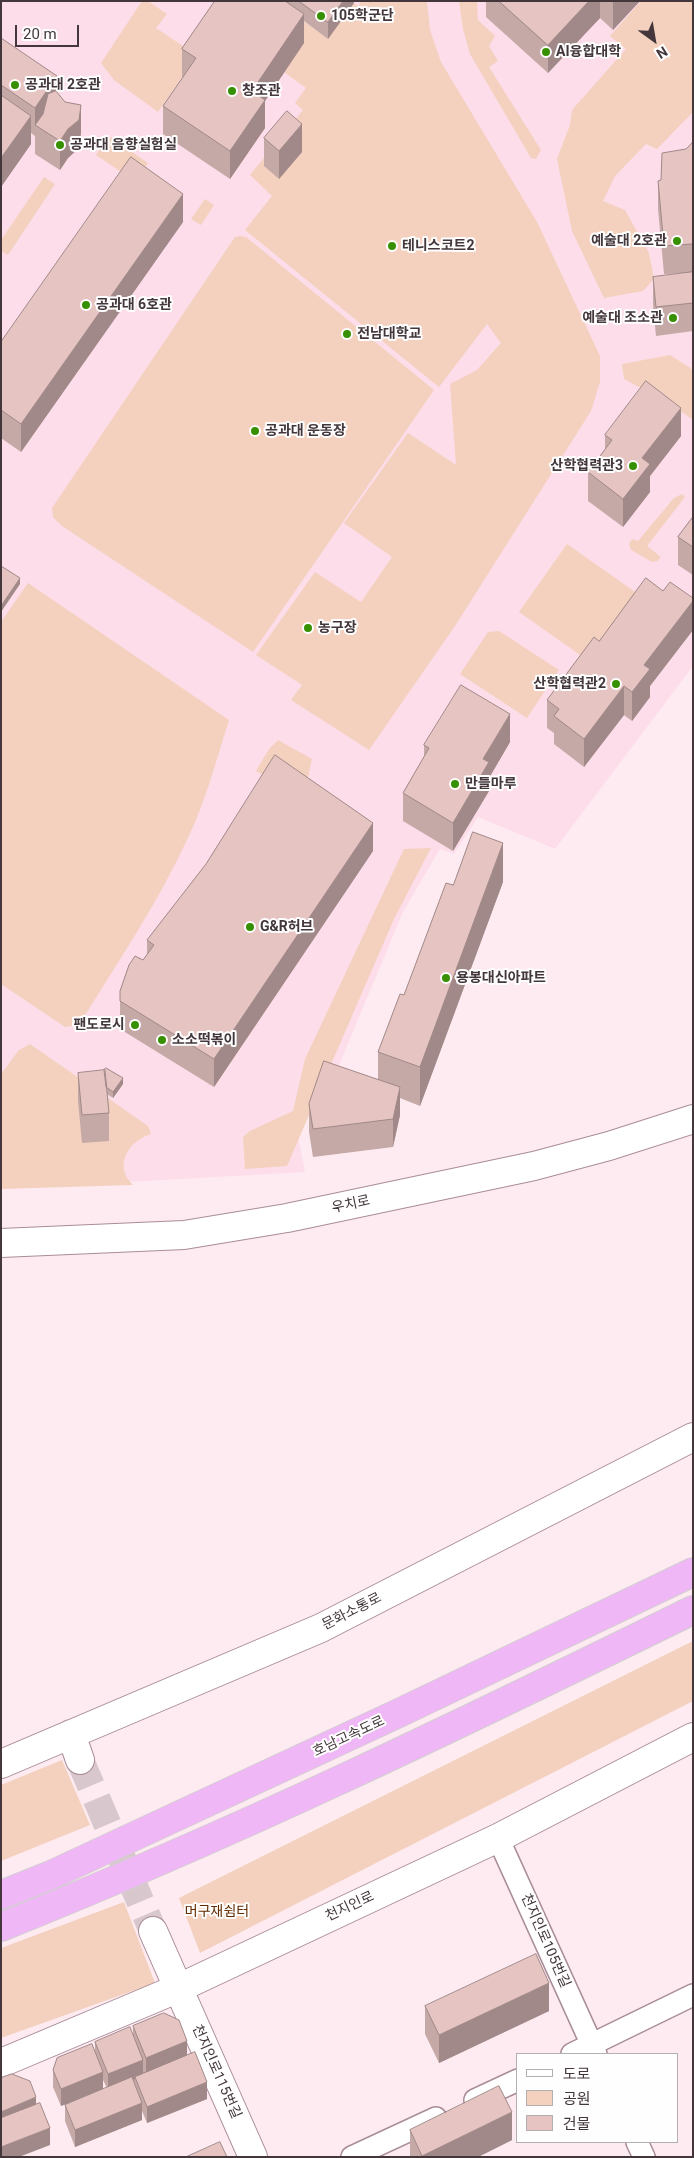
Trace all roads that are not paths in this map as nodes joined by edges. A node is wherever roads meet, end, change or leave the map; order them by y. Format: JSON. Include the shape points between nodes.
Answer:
{"nodes":[{"id":1,"x":693,"y":1119,"type":"edge"},
{"id":2,"x":1,"y":1243,"type":"edge"},
{"id":3,"x":693,"y":1437,"type":"edge"},
{"id":4,"x":693,"y":1572,"type":"edge"},
{"id":5,"x":693,"y":1610,"type":"edge"},
{"id":6,"x":71,"y":1734,"type":"junction"},
{"id":7,"x":693,"y":1737,"type":"edge"},
{"id":8,"x":80,"y":1760,"type":"tunnel mouth"},
{"id":9,"x":1,"y":1764,"type":"edge"},
{"id":10,"x":498,"y":1838,"type":"junction"},
{"id":11,"x":1,"y":1895,"type":"edge"},
{"id":12,"x":1,"y":1927,"type":"edge"},
{"id":13,"x":153,"y":1931,"type":"tunnel mouth"},
{"id":14,"x":179,"y":1988,"type":"junction"},
{"id":15,"x":693,"y":1994,"type":"edge"},
{"id":16,"x":594,"y":2050,"type":"edge"},
{"id":17,"x":578,"y":2053,"type":"edge"},
{"id":18,"x":1,"y":2062,"type":"edge"},
{"id":19,"x":516,"y":2081,"type":"edge"},
{"id":20,"x":637,"y":2143,"type":"edge"},
{"id":21,"x":253,"y":2157,"type":"edge"},
{"id":22,"x":352,"y":2157,"type":"edge"},
{"id":23,"x":644,"y":2157,"type":"edge"}],
"edges":[{"from":1,"to":2,"type":"street","name":"우치로","via":[[534,1166],[287,1218],[184,1235]]},
{"from":3,"to":6,"type":"street","name":"문화소통로","via":[[321,1628]]},
{"from":4,"to":11,"type":"highway","name":"호남고속도로","via":[[51,1876]]},
{"from":5,"to":12,"type":"highway","via":[[417,1745]]},
{"from":6,"to":8,"type":"street"},
{"from":6,"to":9,"type":"street","name":"문화소통로"},
{"from":7,"to":10,"type":"street","name":"천지인로"},
{"from":10,"to":14,"type":"street","name":"천지인로"},
{"from":10,"to":16,"type":"street","name":"천지인로105번길"},
{"from":13,"to":14,"type":"street","name":"천지인로115번길"},
{"from":14,"to":18,"type":"street","name":"천지인로"},
{"from":14,"to":21,"type":"street","name":"천지인로115번길"},
{"from":15,"to":16,"type":"street"},
{"from":16,"to":17,"type":"street"},
{"from":19,"to":22,"type":"street"},
{"from":20,"to":23,"type":"street"}]}
